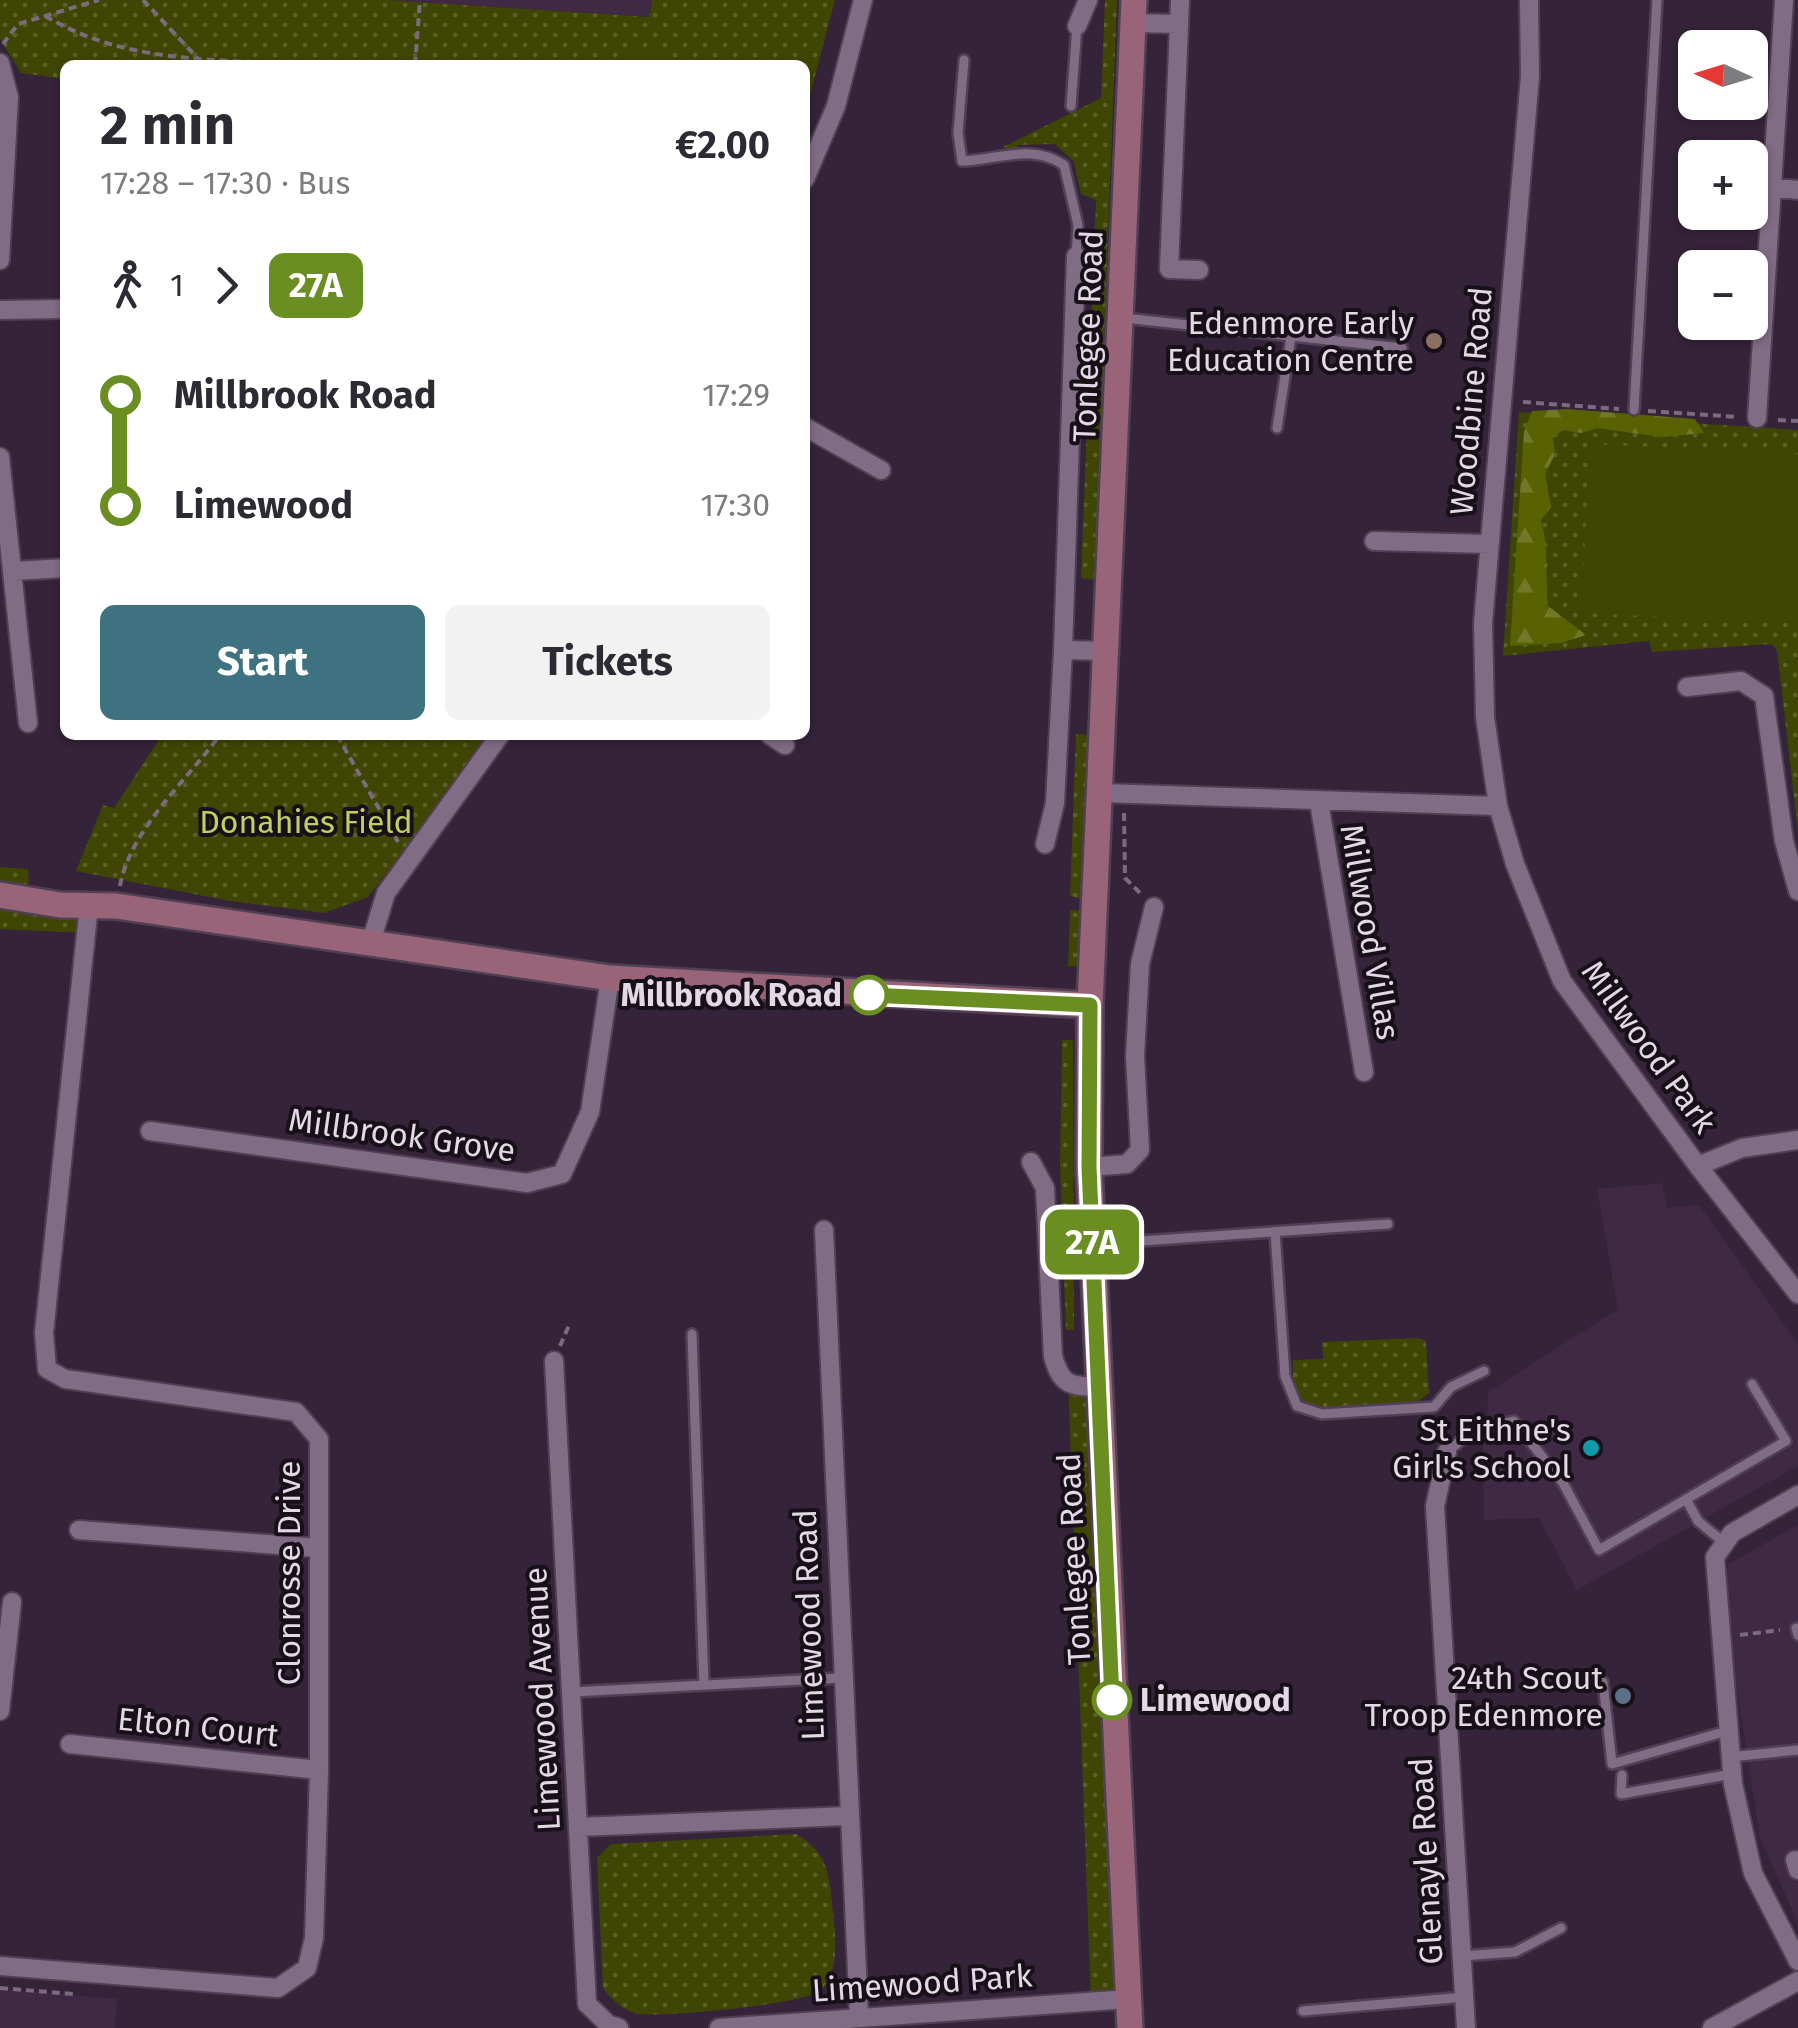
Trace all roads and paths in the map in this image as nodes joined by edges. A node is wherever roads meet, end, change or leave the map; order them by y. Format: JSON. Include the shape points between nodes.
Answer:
{"nodes":[{"id":1,"x":99,"y":0,"type":"edge"},
{"id":2,"x":143,"y":0,"type":"edge"},
{"id":3,"x":420,"y":0,"type":"edge"},
{"id":4,"x":863,"y":0,"type":"edge"},
{"id":5,"x":1088,"y":0,"type":"edge"},
{"id":6,"x":1180,"y":0,"type":"edge"},
{"id":7,"x":1529,"y":0,"type":"edge"},
{"id":8,"x":1656,"y":0,"type":"edge"},
{"id":9,"x":1784,"y":0,"type":"edge"},
{"id":10,"x":1134,"y":11,"type":"edge"},
{"id":11,"x":44,"y":16,"type":"junction"},
{"id":12,"x":1179,"y":24,"type":"junction"},
{"id":13,"x":1077,"y":26,"type":"joint"},
{"id":14,"x":0,"y":48,"type":"edge"},
{"id":15,"x":198,"y":56,"type":"junction"},
{"id":16,"x":201,"y":60,"type":"edge"},
{"id":17,"x":246,"y":60,"type":"edge"},
{"id":18,"x":415,"y":60,"type":"edge"},
{"id":19,"x":964,"y":60,"type":"dead end"},
{"id":20,"x":0,"y":63,"type":"edge"},
{"id":21,"x":1071,"y":106,"type":"dead end"},
{"id":22,"x":810,"y":167,"type":"edge"},
{"id":23,"x":1771,"y":187,"type":"junction"},
{"id":24,"x":1798,"y":190,"type":"edge"},
{"id":25,"x":1076,"y":256,"type":"joint"},
{"id":26,"x":0,"y":260,"type":"edge"},
{"id":27,"x":1199,"y":270,"type":"dead end"},
{"id":28,"x":60,"y":309,"type":"edge"},
{"id":29,"x":0,"y":310,"type":"edge"},
{"id":30,"x":1121,"y":318,"type":"junction"},
{"id":31,"x":1290,"y":337,"type":"junction"},
{"id":32,"x":1402,"y":348,"type":"dead end"},
{"id":33,"x":1634,"y":410,"type":"dead end"},
{"id":34,"x":1757,"y":418,"type":"dead end"},
{"id":35,"x":1277,"y":428,"type":"dead end"},
{"id":36,"x":810,"y":429,"type":"edge"},
{"id":37,"x":0,"y":457,"type":"edge"},
{"id":38,"x":882,"y":470,"type":"dead end"},
{"id":39,"x":1374,"y":541,"type":"dead end"},
{"id":40,"x":1489,"y":544,"type":"junction"},
{"id":41,"x":60,"y":568,"type":"edge"},
{"id":42,"x":14,"y":571,"type":"junction"},
{"id":43,"x":1063,"y":650,"type":"junction"},
{"id":44,"x":1108,"y":652,"type":"junction"},
{"id":45,"x":1687,"y":687,"type":"dead end"},
{"id":46,"x":28,"y":723,"type":"dead end"},
{"id":47,"x":216,"y":740,"type":"edge"},
{"id":48,"x":340,"y":740,"type":"edge"},
{"id":49,"x":496,"y":740,"type":"edge"},
{"id":50,"x":1113,"y":793,"type":"junction"},
{"id":51,"x":1319,"y":802,"type":"junction"},
{"id":52,"x":1498,"y":806,"type":"junction"},
{"id":53,"x":1045,"y":844,"type":"dead end"},
{"id":54,"x":412,"y":855,"type":"junction"},
{"id":55,"x":1798,"y":891,"type":"edge"},
{"id":56,"x":0,"y":895,"type":"edge"},
{"id":57,"x":89,"y":905,"type":"junction"},
{"id":58,"x":116,"y":906,"type":"junction"},
{"id":59,"x":1154,"y":907,"type":"joint"},
{"id":60,"x":370,"y":945,"type":"junction"},
{"id":61,"x":610,"y":978,"type":"junction"},
{"id":62,"x":1090,"y":1005,"type":"junction"},
{"id":63,"x":1364,"y":1072,"type":"dead end"},
{"id":64,"x":150,"y":1131,"type":"dead end"},
{"id":65,"x":1798,"y":1140,"type":"edge"},
{"id":66,"x":1030,"y":1162,"type":"dead end"},
{"id":67,"x":1698,"y":1166,"type":"junction"},
{"id":68,"x":1089,"y":1167,"type":"junction"},
{"id":69,"x":1388,"y":1224,"type":"dead end"},
{"id":70,"x":824,"y":1230,"type":"dead end"},
{"id":71,"x":1274,"y":1232,"type":"junction"},
{"id":72,"x":1092,"y":1244,"type":"junction"},
{"id":73,"x":1798,"y":1294,"type":"edge"},
{"id":74,"x":692,"y":1334,"type":"dead end"},
{"id":75,"x":554,"y":1361,"type":"dead end"},
{"id":76,"x":1484,"y":1370,"type":"dead end"},
{"id":77,"x":1752,"y":1384,"type":"dead end"},
{"id":78,"x":1098,"y":1386,"type":"junction"},
{"id":79,"x":1447,"y":1452,"type":"joint"},
{"id":80,"x":1798,"y":1495,"type":"edge"},
{"id":81,"x":1686,"y":1499,"type":"junction"},
{"id":82,"x":79,"y":1530,"type":"dead end"},
{"id":83,"x":1722,"y":1541,"type":"junction"},
{"id":84,"x":319,"y":1548,"type":"junction"},
{"id":85,"x":12,"y":1602,"type":"dead end"},
{"id":86,"x":1797,"y":1631,"type":"edge"},
{"id":87,"x":1721,"y":1637,"type":"junction"},
{"id":88,"x":840,"y":1678,"type":"junction"},
{"id":89,"x":1603,"y":1682,"type":"dead end"},
{"id":90,"x":704,"y":1685,"type":"junction"},
{"id":91,"x":572,"y":1692,"type":"junction"},
{"id":92,"x":0,"y":1711,"type":"edge"},
{"id":93,"x":1727,"y":1731,"type":"junction"},
{"id":94,"x":70,"y":1744,"type":"dead end"},
{"id":95,"x":1798,"y":1750,"type":"edge"},
{"id":96,"x":1731,"y":1765,"type":"junction"},
{"id":97,"x":319,"y":1770,"type":"junction"},
{"id":98,"x":1622,"y":1775,"type":"dead end"},
{"id":99,"x":847,"y":1816,"type":"junction"},
{"id":100,"x":578,"y":1828,"type":"junction"},
{"id":101,"x":1560,"y":1928,"type":"dead end"},
{"id":102,"x":1462,"y":1956,"type":"junction"},
{"id":103,"x":1798,"y":1961,"type":"edge"},
{"id":104,"x":0,"y":1966,"type":"edge"},
{"id":105,"x":1798,"y":1981,"type":"edge"},
{"id":106,"x":0,"y":1988,"type":"edge"},
{"id":107,"x":73,"y":1994,"type":"dead end"},
{"id":108,"x":1464,"y":1996,"type":"junction"},
{"id":109,"x":1129,"y":2000,"type":"junction"},
{"id":110,"x":1303,"y":2011,"type":"dead end"},
{"id":111,"x":858,"y":2017,"type":"junction"},
{"id":112,"x":614,"y":2026,"type":"edge"},
{"id":113,"x":718,"y":2028,"type":"edge"},
{"id":114,"x":1130,"y":2028,"type":"edge"},
{"id":115,"x":1466,"y":2028,"type":"edge"},
{"id":116,"x":1712,"y":2028,"type":"edge"}],
"edges":[{"from":1,"to":11,"type":"path"},
{"from":2,"to":15,"type":"path"},
{"from":3,"to":18,"type":"path"},
{"from":4,"to":22,"type":"street","via":[[836,106]]},
{"from":5,"to":13,"type":"street"},
{"from":6,"to":12,"type":"street"},
{"from":7,"to":40,"type":"street","name":"Woodbine Road","via":[[1530,76]]},
{"from":8,"to":33,"type":"lane"},
{"from":9,"to":23,"type":"street"},
{"from":10,"to":12,"type":"street","name":"Tonlegee Road"},
{"from":10,"to":30,"type":"main road","name":"Tonlegee Road"},
{"from":11,"to":14,"type":"path","via":[[18,24]]},
{"from":11,"to":15,"type":"path","via":[[108,47]]},
{"from":12,"to":27,"type":"street","via":[[1170,268]]},
{"from":13,"to":21,"type":"lane"},
{"from":15,"to":16,"type":"path"},
{"from":15,"to":17,"type":"path"},
{"from":19,"to":25,"type":"lane","via":[[962,161],[1048,154],[1064,165],[1074,194]]},
{"from":20,"to":26,"type":"street","via":[[9,96]]},
{"from":23,"to":24,"type":"street"},
{"from":23,"to":34,"type":"street"},
{"from":25,"to":43,"type":"street","name":"Tonlegee Road"},
{"from":28,"to":29,"type":"street"},
{"from":30,"to":31,"type":"lane"},
{"from":30,"to":44,"type":"main road","name":"Tonlegee Road"},
{"from":31,"to":32,"type":"lane"},
{"from":31,"to":35,"type":"lane"},
{"from":36,"to":38,"type":"street"},
{"from":37,"to":42,"type":"street"},
{"from":39,"to":40,"type":"street"},
{"from":40,"to":52,"type":"street","name":"Woodbine Road","via":[[1484,717]]},
{"from":41,"to":42,"type":"street"},
{"from":42,"to":46,"type":"street"},
{"from":43,"to":44,"type":"street"},
{"from":43,"to":53,"type":"street","name":"Tonlegee Road","via":[[1055,803]]},
{"from":44,"to":50,"type":"main road","name":"Tonlegee Road"},
{"from":45,"to":55,"type":"street","via":[[1741,681],[1764,696],[1784,841]]},
{"from":47,"to":58,"type":"path","via":[[122,871]]},
{"from":48,"to":54,"type":"path","via":[[394,838]]},
{"from":49,"to":54,"type":"street"},
{"from":50,"to":51,"type":"street","name":"Millwood Villas"},
{"from":50,"to":59,"type":"path","via":[[1126,878]]},
{"from":50,"to":62,"type":"main road","name":"Tonlegee Road"},
{"from":51,"to":52,"type":"street","name":"Millwood Villas"},
{"from":51,"to":63,"type":"street","name":"Millwood Villas"},
{"from":52,"to":67,"type":"street","name":"Millwood Park","via":[[1532,914],[1562,981]]},
{"from":54,"to":60,"type":"street","via":[[386,894]]},
{"from":56,"to":57,"type":"main road"},
{"from":57,"to":58,"type":"main road"},
{"from":57,"to":84,"type":"street","name":"Clonrosse Drive","via":[[44,1334],[47,1369],[65,1379],[296,1412],[319,1439]]},
{"from":58,"to":60,"type":"main road"},
{"from":59,"to":68,"type":"street","via":[[1140,964],[1134,1056],[1140,1150],[1127,1164]]},
{"from":60,"to":61,"type":"main road"},
{"from":61,"to":62,"type":"main road"},
{"from":61,"to":64,"type":"street","name":"Millbrook Grove","via":[[590,1112],[562,1174],[527,1183]]},
{"from":62,"to":68,"type":"main road","name":"Tonlegee Road"},
{"from":65,"to":67,"type":"street","name":"Millwood Park","via":[[1742,1148]]},
{"from":66,"to":78,"type":"street","via":[[1044,1188],[1060,1380]]},
{"from":67,"to":73,"type":"street"},
{"from":68,"to":72,"type":"main road","name":"Tonlegee Road"},
{"from":69,"to":71,"type":"lane"},
{"from":70,"to":88,"type":"street","name":"Limewood Road"},
{"from":71,"to":72,"type":"lane"},
{"from":71,"to":76,"type":"lane","via":[[1284,1376],[1297,1406],[1322,1414],[1434,1407],[1451,1387]]},
{"from":72,"to":78,"type":"main road","name":"Tonlegee Road"},
{"from":74,"to":90,"type":"lane"},
{"from":75,"to":91,"type":"street","name":"Limewood Avenue"},
{"from":77,"to":81,"type":"lane","via":[[1786,1441]]},
{"from":78,"to":109,"type":"main road","name":"Tonlegee Road"},
{"from":79,"to":81,"type":"lane","via":[[1472,1431],[1514,1422],[1562,1483],[1599,1550]]},
{"from":79,"to":102,"type":"street","name":"Glenayle Road","via":[[1435,1506]]},
{"from":80,"to":83,"type":"street"},
{"from":81,"to":83,"type":"lane","via":[[1698,1521]]},
{"from":82,"to":84,"type":"street"},
{"from":83,"to":87,"type":"street","via":[[1715,1557]]},
{"from":84,"to":97,"type":"street","name":"Clonrosse Drive"},
{"from":85,"to":92,"type":"street"},
{"from":86,"to":87,"type":"path"},
{"from":87,"to":93,"type":"street"},
{"from":88,"to":90,"type":"lane"},
{"from":88,"to":99,"type":"street","name":"Limewood Road"},
{"from":89,"to":93,"type":"lane","via":[[1612,1764]]},
{"from":90,"to":91,"type":"lane"},
{"from":91,"to":100,"type":"street","name":"Limewood Avenue"},
{"from":93,"to":96,"type":"street"},
{"from":94,"to":97,"type":"street","name":"Elton Court"},
{"from":95,"to":96,"type":"lane"},
{"from":96,"to":98,"type":"lane","via":[[1621,1794]]},
{"from":96,"to":103,"type":"street","via":[[1752,1873]]},
{"from":97,"to":104,"type":"street","name":"Clonrosse Drive","via":[[314,1938],[307,1968],[278,1988]]},
{"from":99,"to":100,"type":"street"},
{"from":99,"to":111,"type":"street","name":"Limewood Road"},
{"from":100,"to":112,"type":"street","name":"Limewood Avenue","via":[[587,2004]]},
{"from":101,"to":102,"type":"lane","via":[[1515,1952]]},
{"from":102,"to":108,"type":"street","name":"Glenayle Road"},
{"from":105,"to":116,"type":"street"},
{"from":106,"to":107,"type":"path"},
{"from":108,"to":110,"type":"lane"},
{"from":108,"to":115,"type":"street","name":"Glenayle Road"},
{"from":109,"to":111,"type":"street","name":"Limewood Park"},
{"from":109,"to":114,"type":"main road","name":"Tonlegee Road"},
{"from":111,"to":113,"type":"street","name":"Limewood Park"}]}
